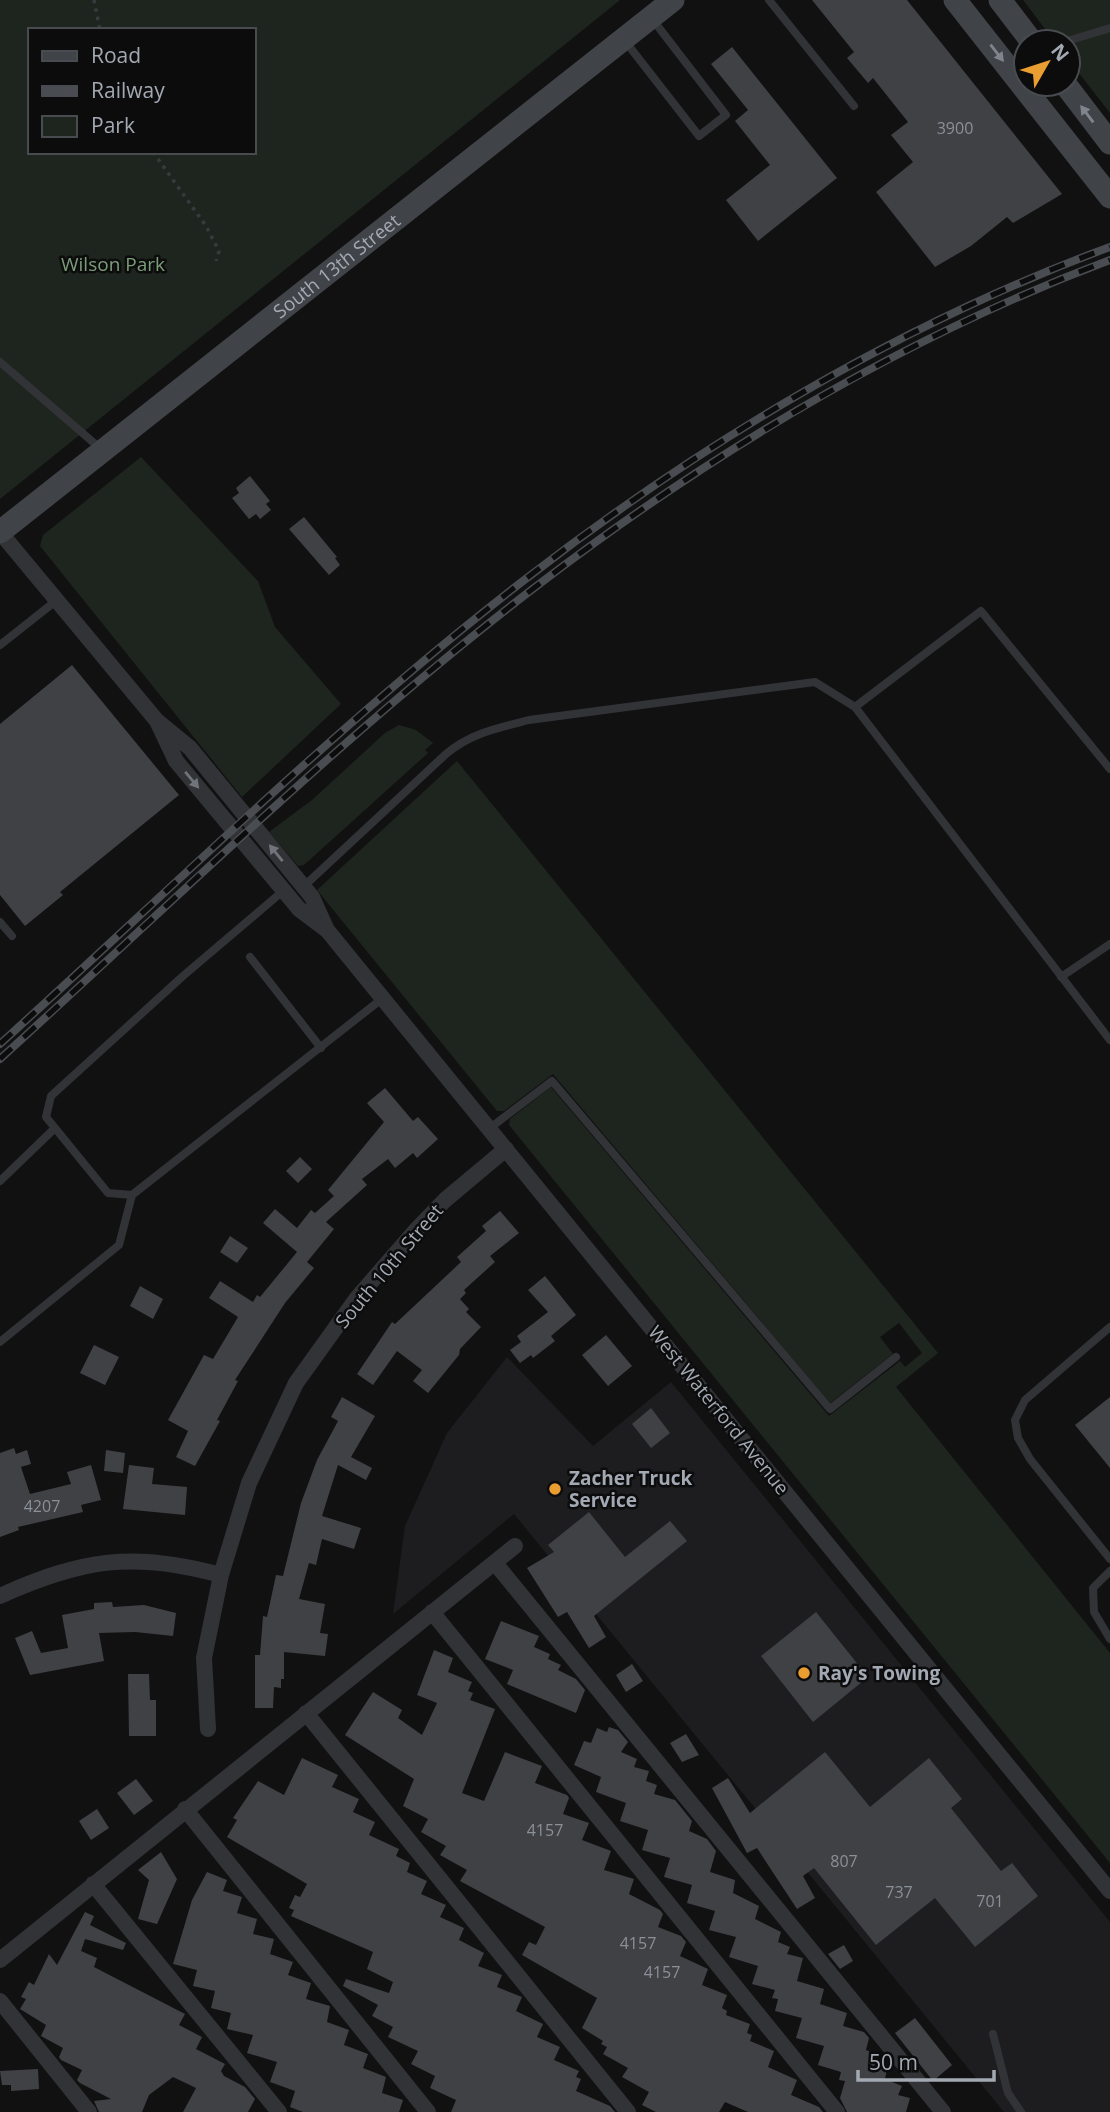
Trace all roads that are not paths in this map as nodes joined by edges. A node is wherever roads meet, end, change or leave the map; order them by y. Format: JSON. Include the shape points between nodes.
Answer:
{"nodes":[{"id":1,"x":673,"y":0,"type":"edge"},
{"id":2,"x":769,"y":0,"type":"edge"},
{"id":3,"x":955,"y":0,"type":"edge"},
{"id":4,"x":1000,"y":0,"type":"edge"},
{"id":5,"x":651,"y":18,"type":"junction"},
{"id":6,"x":1021,"y":28,"type":"edge"},
{"id":7,"x":1110,"y":28,"type":"edge"},
{"id":8,"x":1082,"y":37,"type":"edge"},
{"id":9,"x":624,"y":40,"type":"junction"},
{"id":10,"x":1076,"y":98,"type":"edge"},
{"id":11,"x":854,"y":106,"type":"dead end"},
{"id":12,"x":1110,"y":143,"type":"edge"},
{"id":13,"x":1110,"y":197,"type":"edge"},
{"id":14,"x":0,"y":362,"type":"edge"},
{"id":15,"x":103,"y":451,"type":"junction"},
{"id":16,"x":0,"y":532,"type":"edge"},
{"id":17,"x":57,"y":600,"type":"junction"},
{"id":18,"x":0,"y":645,"type":"edge"},
{"id":19,"x":855,"y":707,"type":"junction"},
{"id":20,"x":157,"y":722,"type":"junction"},
{"id":21,"x":1110,"y":769,"type":"edge"},
{"id":22,"x":303,"y":887,"type":"junction"},
{"id":23,"x":287,"y":895,"type":"junction"},
{"id":24,"x":0,"y":922,"type":"edge"},
{"id":25,"x":327,"y":930,"type":"junction"},
{"id":26,"x":12,"y":936,"type":"dead end"},
{"id":27,"x":1110,"y":944,"type":"edge"},
{"id":28,"x":250,"y":957,"type":"dead end"},
{"id":29,"x":1061,"y":977,"type":"junction"},
{"id":30,"x":383,"y":998,"type":"junction"},
{"id":31,"x":1110,"y":1040,"type":"edge"},
{"id":32,"x":321,"y":1048,"type":"junction"},
{"id":33,"x":55,"y":1128,"type":"junction"},
{"id":34,"x":490,"y":1128,"type":"junction"},
{"id":35,"x":506,"y":1149,"type":"junction"},
{"id":36,"x":0,"y":1181,"type":"edge"},
{"id":37,"x":132,"y":1195,"type":"junction"},
{"id":38,"x":1110,"y":1327,"type":"edge"},
{"id":39,"x":0,"y":1342,"type":"edge"},
{"id":40,"x":896,"y":1357,"type":"dead end"},
{"id":41,"x":515,"y":1546,"type":"dead end"},
{"id":42,"x":1110,"y":1559,"type":"edge"},
{"id":43,"x":495,"y":1563,"type":"junction"},
{"id":44,"x":1110,"y":1571,"type":"edge"},
{"id":45,"x":221,"y":1575,"type":"junction"},
{"id":46,"x":0,"y":1596,"type":"edge"},
{"id":47,"x":432,"y":1612,"type":"junction"},
{"id":48,"x":1110,"y":1639,"type":"edge"},
{"id":49,"x":306,"y":1713,"type":"junction"},
{"id":50,"x":208,"y":1729,"type":"dead end"},
{"id":51,"x":185,"y":1809,"type":"junction"},
{"id":52,"x":93,"y":1884,"type":"junction"},
{"id":53,"x":1110,"y":1891,"type":"edge"},
{"id":54,"x":0,"y":1960,"type":"edge"},
{"id":55,"x":0,"y":2001,"type":"edge"},
{"id":56,"x":993,"y":2034,"type":"dead end"},
{"id":57,"x":89,"y":2112,"type":"edge"},
{"id":58,"x":279,"y":2112,"type":"edge"},
{"id":59,"x":428,"y":2112,"type":"edge"},
{"id":60,"x":628,"y":2112,"type":"edge"},
{"id":61,"x":837,"y":2112,"type":"edge"},
{"id":62,"x":943,"y":2112,"type":"edge"},
{"id":63,"x":1021,"y":2112,"type":"edge"}],
"edges":[{"from":1,"to":5,"type":"street","name":"South 13th Street"},
{"from":2,"to":11,"type":"lane"},
{"from":3,"to":13,"type":"street","one_way":true},
{"from":4,"to":6,"type":"street"},
{"from":5,"to":9,"type":"street","name":"South 13th Street"},
{"from":5,"to":9,"type":"lane","via":[[726,115],[699,136]]},
{"from":7,"to":8,"type":"lane"},
{"from":9,"to":15,"type":"street","name":"South 13th Street"},
{"from":12,"to":10,"type":"street","one_way":true},
{"from":14,"to":15,"type":"lane"},
{"from":15,"to":16,"type":"street","name":"South 13th Street"},
{"from":16,"to":17,"type":"street","name":"West Waterford Avenue"},
{"from":17,"to":18,"type":"lane"},
{"from":17,"to":20,"type":"street","name":"West Waterford Avenue"},
{"from":19,"to":21,"type":"lane","via":[[981,611]]},
{"from":19,"to":22,"type":"lane","via":[[815,682],[529,720],[485,731],[446,754]]},
{"from":19,"to":29,"type":"lane"},
{"from":22,"to":20,"type":"street","name":"West Waterford Avenue","one_way":true,"via":[[190,748]]},
{"from":20,"to":23,"type":"street","name":"West Waterford Avenue","one_way":true,"via":[[176,761]]},
{"from":22,"to":23,"type":"lane"},
{"from":22,"to":25,"type":"street","name":"West Waterford Avenue"},
{"from":23,"to":25,"type":"street","name":"West Waterford Avenue"},
{"from":23,"to":33,"type":"lane","via":[[183,976],[51,1096],[46,1117]]},
{"from":24,"to":26,"type":"lane"},
{"from":25,"to":30,"type":"street","name":"West Waterford Avenue"},
{"from":27,"to":29,"type":"lane"},
{"from":28,"to":32,"type":"lane"},
{"from":29,"to":31,"type":"lane"},
{"from":30,"to":32,"type":"lane"},
{"from":30,"to":34,"type":"street","name":"West Waterford Avenue"},
{"from":32,"to":37,"type":"lane"},
{"from":33,"to":36,"type":"lane"},
{"from":33,"to":37,"type":"lane","via":[[108,1193]]},
{"from":34,"to":35,"type":"street","name":"West Waterford Avenue"},
{"from":34,"to":40,"type":"lane","via":[[552,1081],[830,1409]]},
{"from":35,"to":45,"type":"street","name":"South 10th Street","via":[[416,1230],[357,1297],[296,1382],[249,1483]]},
{"from":35,"to":53,"type":"street","name":"West Waterford Avenue"},
{"from":37,"to":39,"type":"lane","via":[[119,1245]]},
{"from":38,"to":42,"type":"lane","via":[[1025,1400],[1016,1420],[1018,1438],[1030,1459]]},
{"from":41,"to":43,"type":"street"},
{"from":43,"to":47,"type":"street"},
{"from":43,"to":62,"type":"street"},
{"from":44,"to":48,"type":"lane","via":[[1093,1588],[1094,1612]]},
{"from":45,"to":46,"type":"street","via":[[176,1563],[117,1560],[51,1573]]},
{"from":45,"to":50,"type":"street","name":"South 10th Street","via":[[204,1658]]},
{"from":47,"to":49,"type":"street"},
{"from":47,"to":61,"type":"street"},
{"from":49,"to":51,"type":"street"},
{"from":49,"to":60,"type":"street"},
{"from":51,"to":52,"type":"street"},
{"from":51,"to":59,"type":"street"},
{"from":52,"to":54,"type":"street"},
{"from":52,"to":58,"type":"street"},
{"from":55,"to":57,"type":"street"},
{"from":56,"to":63,"type":"lane","via":[[1008,2093]]}]}
